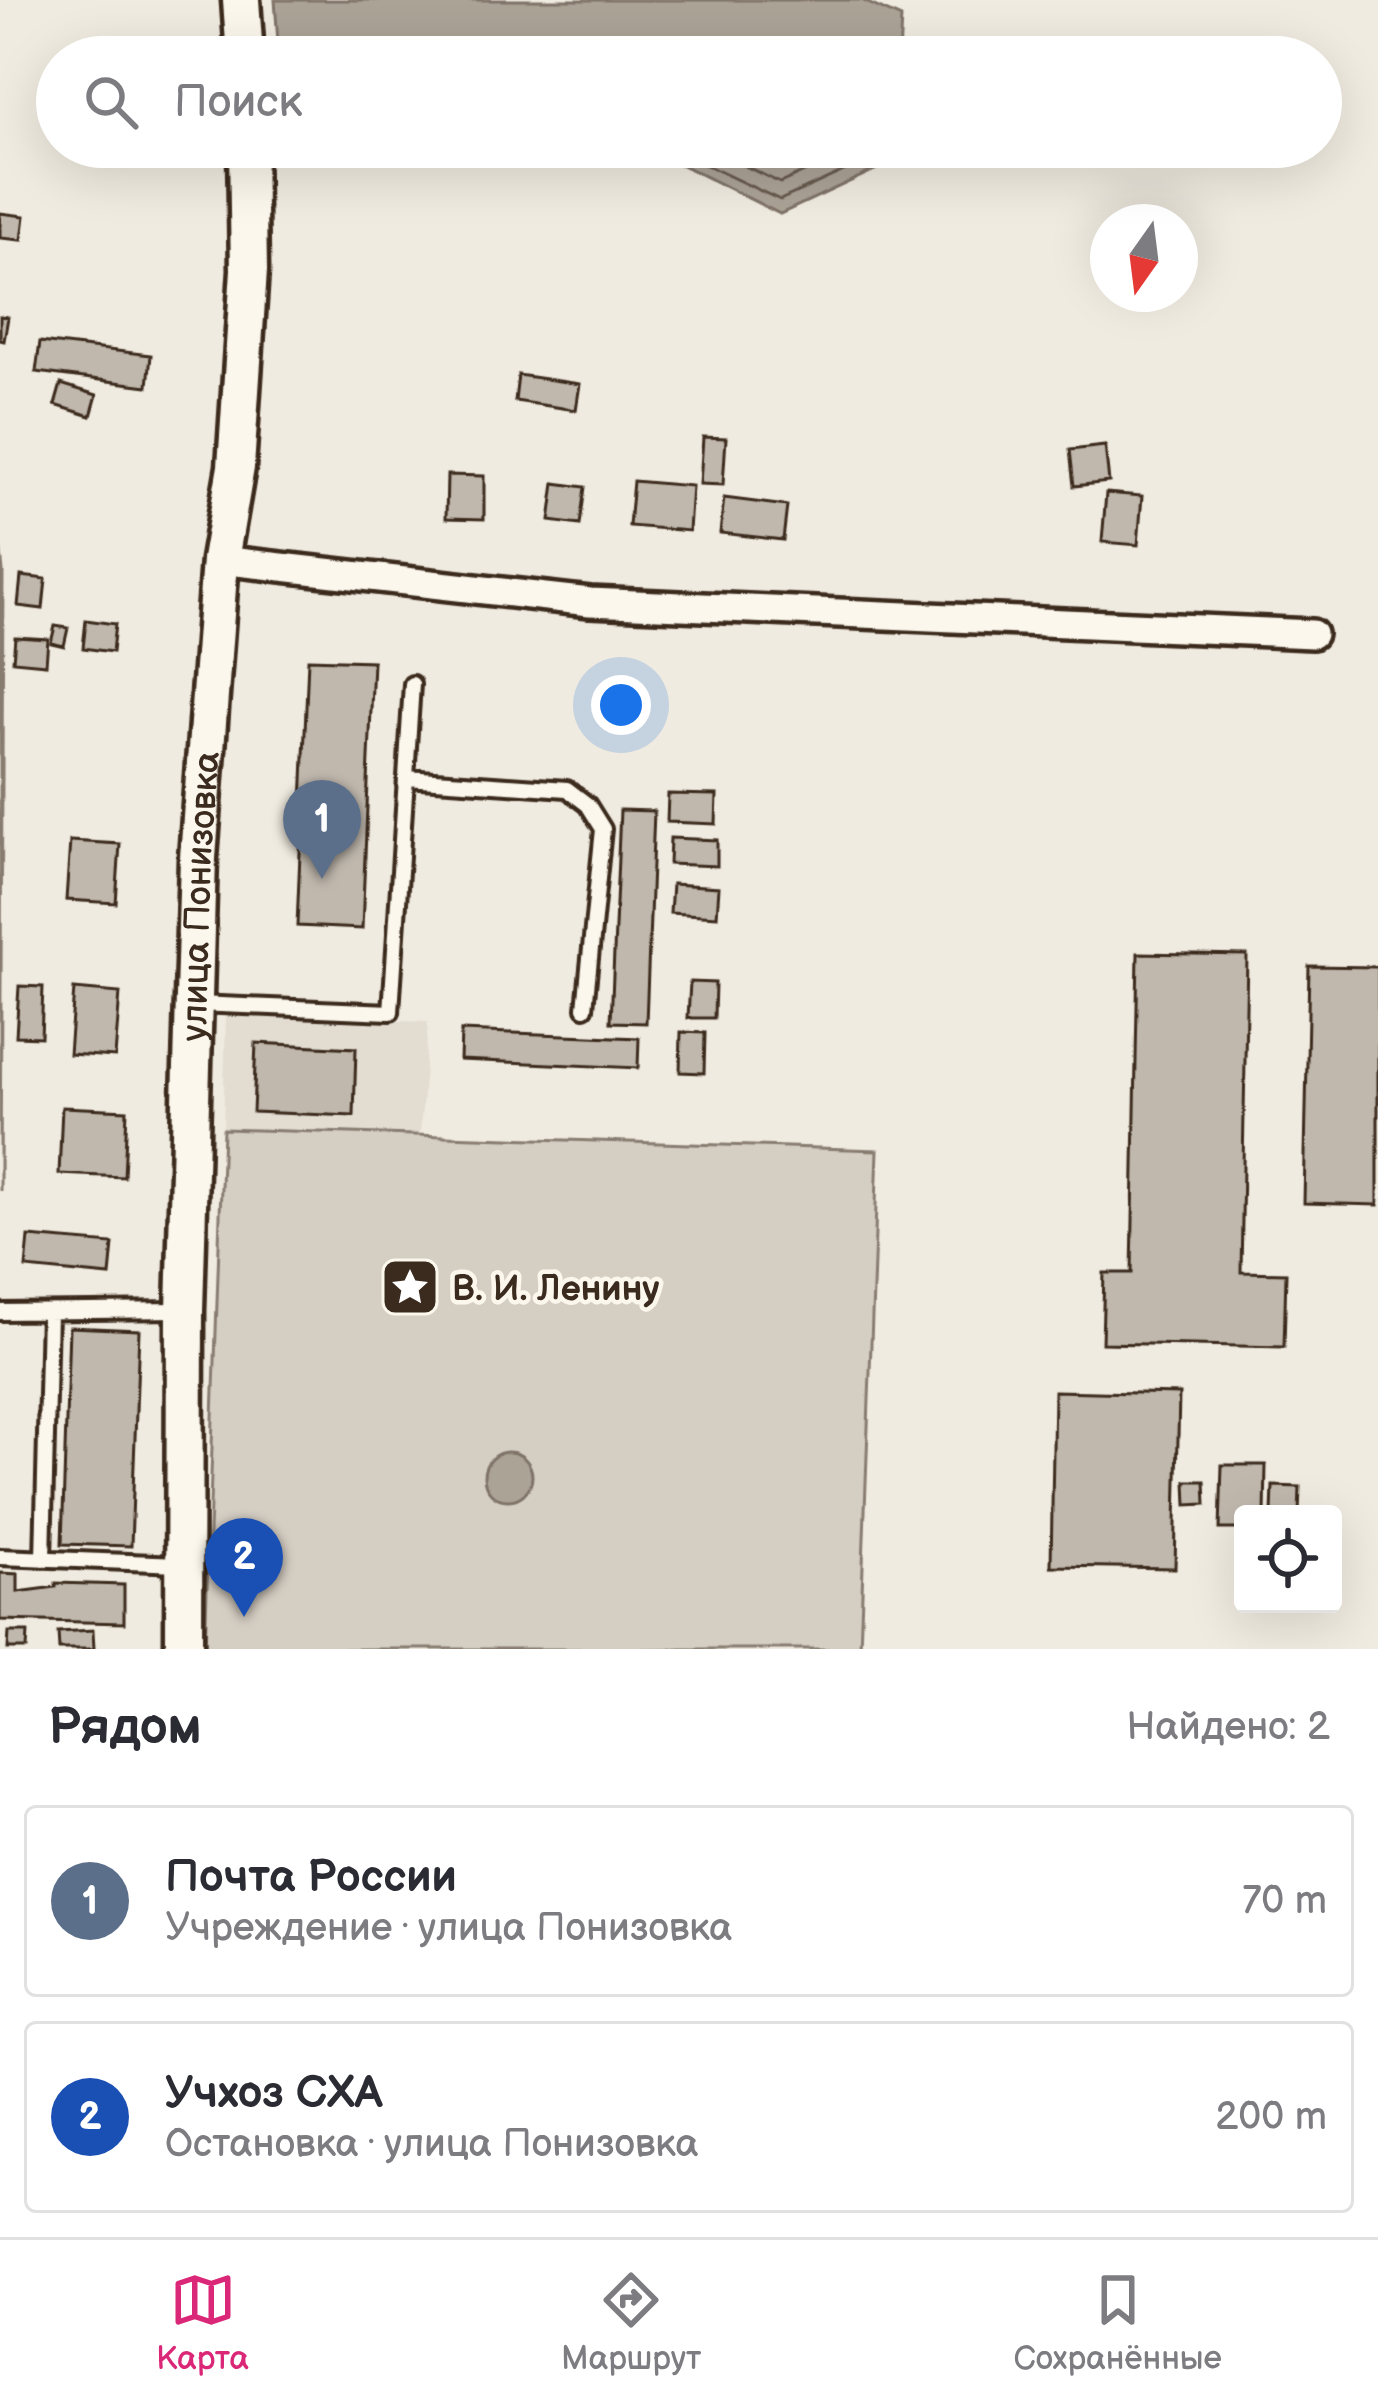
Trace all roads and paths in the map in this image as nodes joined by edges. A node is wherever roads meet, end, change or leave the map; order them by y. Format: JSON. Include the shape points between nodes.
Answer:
{"nodes":[{"id":1,"x":241,"y":0,"type":"edge"},
{"id":2,"x":244,"y":36,"type":"edge"},
{"id":3,"x":247,"y":168,"type":"edge"},
{"id":4,"x":220,"y":560,"type":"junction"},
{"id":5,"x":1312,"y":634,"type":"dead end"},
{"id":6,"x":412,"y":684,"type":"dead end"},
{"id":7,"x":406,"y":778,"type":"junction"},
{"id":8,"x":194,"y":1004,"type":"junction"},
{"id":9,"x":585,"y":1007,"type":"dead end"},
{"id":10,"x":185,"y":1310,"type":"junction"},
{"id":11,"x":0,"y":1312,"type":"edge"},
{"id":12,"x":49,"y":1312,"type":"junction"},
{"id":13,"x":0,"y":1557,"type":"edge"},
{"id":14,"x":44,"y":1559,"type":"junction"},
{"id":15,"x":185,"y":1564,"type":"junction"},
{"id":16,"x":184,"y":1649,"type":"edge"}],
"edges":[{"from":1,"to":2,"type":"main road"},
{"from":3,"to":4,"type":"main road","name":"улица Понизовка","via":[[236,467]]},
{"from":4,"to":5,"type":"street","via":[[590,602]]},
{"from":4,"to":8,"type":"main road","name":"улица Понизовка"},
{"from":6,"to":7,"type":"lane"},
{"from":7,"to":8,"type":"lane","via":[[391,1012]]},
{"from":7,"to":9,"type":"lane","via":[[567,789],[588,805],[603,829]]},
{"from":8,"to":10,"type":"main road","name":"улица Понизовка"},
{"from":10,"to":12,"type":"lane"},
{"from":10,"to":15,"type":"main road","name":"улица Понизовка"},
{"from":11,"to":12,"type":"lane"},
{"from":12,"to":14,"type":"lane"},
{"from":13,"to":14,"type":"lane"},
{"from":14,"to":15,"type":"lane"},
{"from":15,"to":16,"type":"main road","name":"улица Понизовка"}]}
